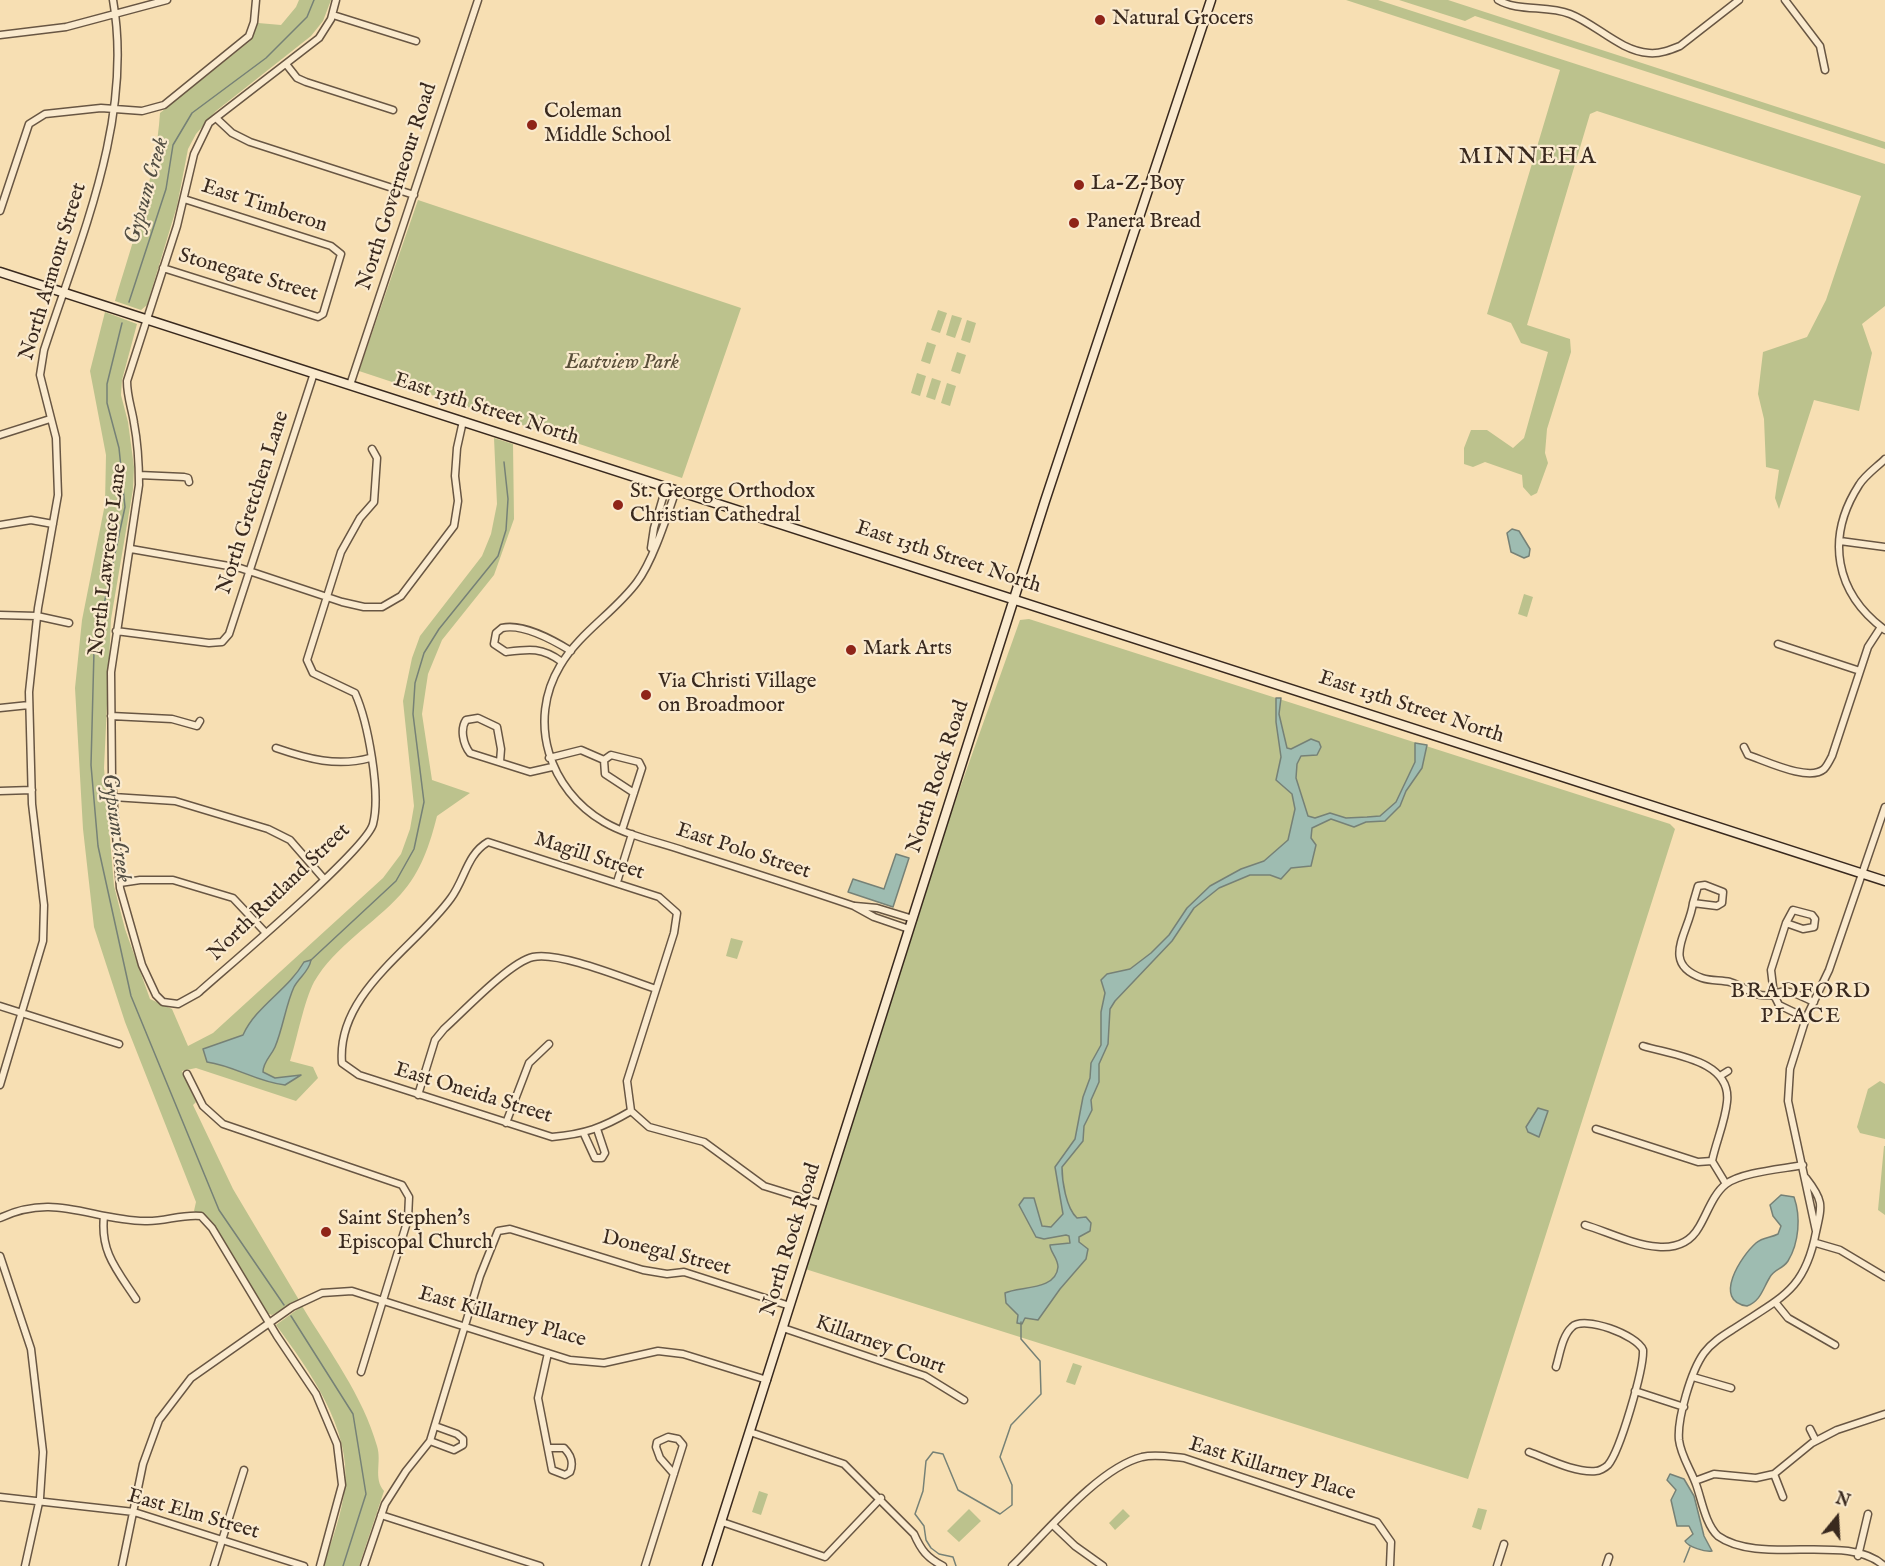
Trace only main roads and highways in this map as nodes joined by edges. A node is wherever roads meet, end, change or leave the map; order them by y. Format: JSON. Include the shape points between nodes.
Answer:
{"nodes":[{"id":1,"x":1211,"y":0,"type":"edge"},
{"id":2,"x":0,"y":272,"type":"edge"},
{"id":3,"x":1014,"y":599,"type":"junction"},
{"id":4,"x":1885,"y":881,"type":"edge"},
{"id":5,"x":707,"y":1566,"type":"edge"}],
"edges":[{"from":1,"to":3,"type":"main road","name":"North Rock Road"},
{"from":2,"to":3,"type":"main road","name":"East 13th Street North"},
{"from":3,"to":4,"type":"main road","name":"East 13th Street North"},
{"from":3,"to":5,"type":"main road","name":"North Rock Road"}]}
